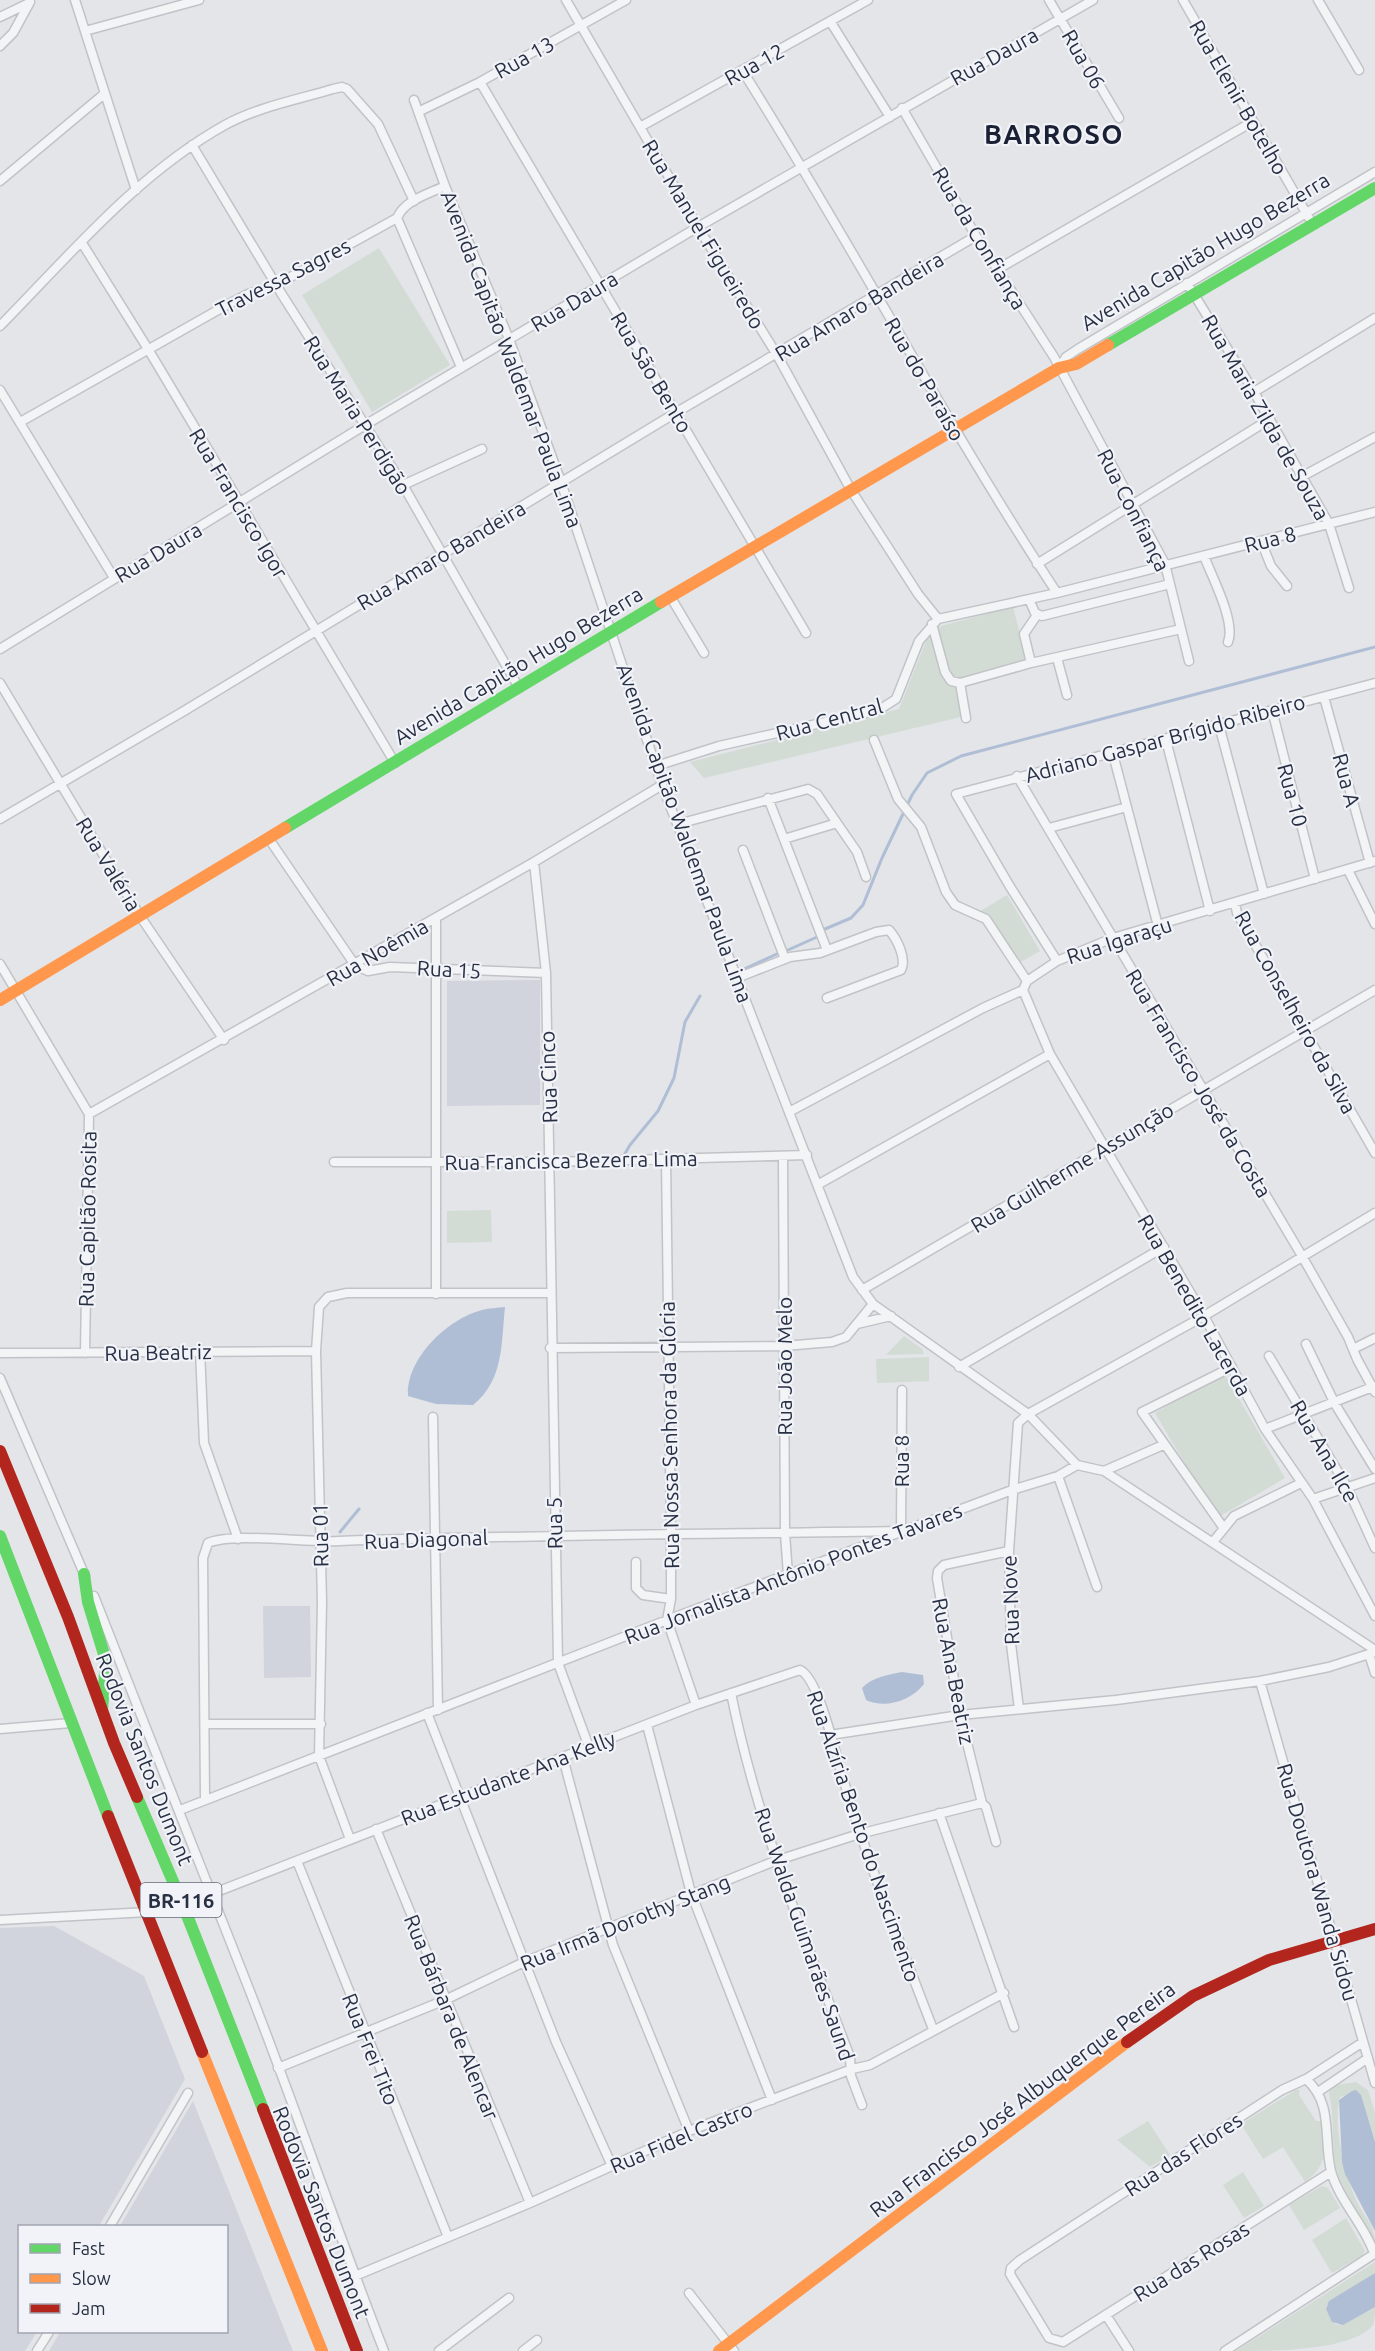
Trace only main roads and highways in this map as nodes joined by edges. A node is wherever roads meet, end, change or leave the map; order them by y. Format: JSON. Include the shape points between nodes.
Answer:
{"nodes":[{"id":1,"x":1375,"y":188,"type":"edge"},
{"id":2,"x":0,"y":1000,"type":"edge"},
{"id":3,"x":0,"y":1451,"type":"edge"},
{"id":4,"x":0,"y":1536,"type":"edge"},
{"id":5,"x":84,"y":1574,"type":"road end"},
{"id":6,"x":102,"y":1710,"type":"junction"},
{"id":7,"x":1375,"y":1929,"type":"edge"},
{"id":8,"x":727,"y":2349,"type":"edge"},
{"id":9,"x":322,"y":2351,"type":"edge"},
{"id":10,"x":357,"y":2351,"type":"edge"}],
"edges":[{"from":1,"to":2,"type":"main road","name":"Avenida Capitão Hugo Bezerra","via":[[1076,364],[1059,368],[755,545]]},
{"from":3,"to":6,"type":"main road","name":"Rodovia Santos Dumont","number":"BR-116"},
{"from":4,"to":9,"type":"main road","number":"BR-116","via":[[70,1723]]},
{"from":5,"to":6,"type":"main road","via":[[87,1603],[105,1657],[107,1680]]},
{"from":6,"to":10,"type":"main road","name":"Rodovia Santos Dumont","number":"BR-116","via":[[183,1905]]},
{"from":7,"to":8,"type":"main road","name":"Rua Francisco José Albuquerque Pereira","via":[[1269,1960],[1193,1996]]}]}
